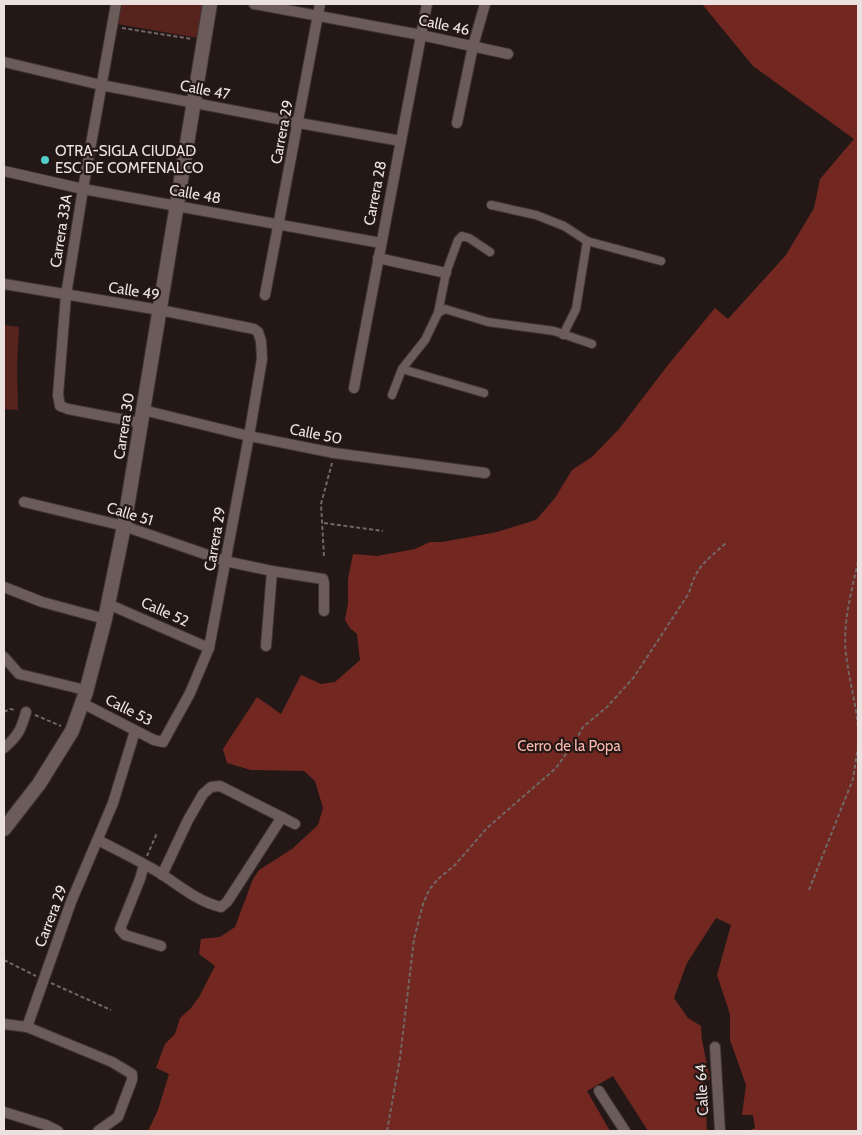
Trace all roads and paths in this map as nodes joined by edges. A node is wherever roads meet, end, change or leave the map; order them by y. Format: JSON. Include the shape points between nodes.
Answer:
{"nodes":[{"id":1,"x":116,"y":4,"type":"edge"},
{"id":2,"x":210,"y":4,"type":"edge"},
{"id":3,"x":254,"y":4,"type":"edge"},
{"id":4,"x":320,"y":4,"type":"edge"},
{"id":5,"x":427,"y":4,"type":"edge"},
{"id":6,"x":484,"y":4,"type":"edge"},
{"id":7,"x":318,"y":15,"type":"junction"},
{"id":8,"x":112,"y":26,"type":"junction"},
{"id":9,"x":421,"y":35,"type":"junction"},
{"id":10,"x":204,"y":41,"type":"junction"},
{"id":11,"x":473,"y":46,"type":"junction"},
{"id":12,"x":508,"y":54,"type":"dead end"},
{"id":13,"x":4,"y":62,"type":"edge"},
{"id":14,"x":101,"y":84,"type":"junction"},
{"id":15,"x":194,"y":103,"type":"junction"},
{"id":16,"x":299,"y":123,"type":"junction"},
{"id":17,"x":457,"y":123,"type":"dead end"},
{"id":18,"x":401,"y":141,"type":"junction"},
{"id":19,"x":4,"y":171,"type":"edge"},
{"id":20,"x":83,"y":189,"type":"junction"},
{"id":21,"x":177,"y":206,"type":"junction"},
{"id":22,"x":491,"y":206,"type":"dead end"},
{"id":23,"x":279,"y":224,"type":"junction"},
{"id":24,"x":587,"y":240,"type":"junction"},
{"id":25,"x":381,"y":243,"type":"junction"},
{"id":26,"x":490,"y":252,"type":"dead end"},
{"id":27,"x":378,"y":258,"type":"junction"},
{"id":28,"x":662,"y":261,"type":"dead end"},
{"id":29,"x":446,"y":273,"type":"junction"},
{"id":30,"x":4,"y":284,"type":"edge"},
{"id":31,"x":66,"y":295,"type":"junction"},
{"id":32,"x":265,"y":295,"type":"dead end"},
{"id":33,"x":160,"y":310,"type":"junction"},
{"id":34,"x":438,"y":313,"type":"junction"},
{"id":35,"x":258,"y":332,"type":"joint"},
{"id":36,"x":563,"y":335,"type":"junction"},
{"id":37,"x":592,"y":344,"type":"dead end"},
{"id":38,"x":402,"y":369,"type":"junction"},
{"id":39,"x":354,"y":388,"type":"dead end"},
{"id":40,"x":484,"y":393,"type":"dead end"},
{"id":41,"x":392,"y":395,"type":"dead end"},
{"id":42,"x":60,"y":406,"type":"joint"},
{"id":43,"x":142,"y":416,"type":"junction"},
{"id":44,"x":249,"y":436,"type":"junction"},
{"id":45,"x":334,"y":453,"type":"junction"},
{"id":46,"x":485,"y":473,"type":"dead end"},
{"id":47,"x":24,"y":502,"type":"dead end"},
{"id":48,"x":323,"y":523,"type":"junction"},
{"id":49,"x":124,"y":526,"type":"junction"},
{"id":50,"x":383,"y":531,"type":"dead end"},
{"id":51,"x":726,"y":543,"type":"dead end"},
{"id":52,"x":324,"y":556,"type":"dead end"},
{"id":53,"x":225,"y":561,"type":"junction"},
{"id":54,"x":858,"y":562,"type":"edge"},
{"id":55,"x":272,"y":571,"type":"junction"},
{"id":56,"x":4,"y":587,"type":"edge"},
{"id":57,"x":108,"y":604,"type":"junction"},
{"id":58,"x":324,"y":611,"type":"dead end"},
{"id":59,"x":105,"y":619,"type":"junction"},
{"id":60,"x":266,"y":646,"type":"dead end"},
{"id":61,"x":209,"y":648,"type":"junction"},
{"id":62,"x":4,"y":657,"type":"edge"},
{"id":63,"x":84,"y":697,"type":"junction"},
{"id":64,"x":4,"y":712,"type":"edge"},
{"id":65,"x":26,"y":712,"type":"junction"},
{"id":66,"x":858,"y":730,"type":"edge"},
{"id":67,"x":72,"y":731,"type":"junction"},
{"id":68,"x":135,"y":731,"type":"junction"},
{"id":69,"x":163,"y":742,"type":"joint"},
{"id":70,"x":858,"y":747,"type":"edge"},
{"id":71,"x":4,"y":748,"type":"edge"},
{"id":72,"x":282,"y":817,"type":"junction"},
{"id":73,"x":295,"y":824,"type":"dead end"},
{"id":74,"x":4,"y":829,"type":"edge"},
{"id":75,"x":157,"y":832,"type":"dead end"},
{"id":76,"x":98,"y":840,"type":"junction"},
{"id":77,"x":144,"y":865,"type":"junction"},
{"id":78,"x":162,"y":875,"type":"junction"},
{"id":79,"x":808,"y":890,"type":"dead end"},
{"id":80,"x":161,"y":946,"type":"dead end"},
{"id":81,"x":4,"y":960,"type":"edge"},
{"id":82,"x":43,"y":979,"type":"junction"},
{"id":83,"x":111,"y":1010,"type":"dead end"},
{"id":84,"x":4,"y":1024,"type":"edge"},
{"id":85,"x":26,"y":1028,"type":"junction"},
{"id":86,"x":714,"y":1047,"type":"dead end"},
{"id":87,"x":599,"y":1091,"type":"dead end"},
{"id":88,"x":4,"y":1112,"type":"edge"},
{"id":89,"x":58,"y":1131,"type":"edge"},
{"id":90,"x":98,"y":1131,"type":"edge"},
{"id":91,"x":387,"y":1131,"type":"edge"},
{"id":92,"x":625,"y":1131,"type":"edge"},
{"id":93,"x":720,"y":1131,"type":"edge"}],
"edges":[{"from":1,"to":8,"type":"street","name":"Carrera 33A"},
{"from":2,"to":10,"type":"street","name":"Carrera 30"},
{"from":3,"to":7,"type":"street","name":"Calle 46"},
{"from":4,"to":7,"type":"street","name":"Carrera 29"},
{"from":5,"to":9,"type":"street","name":"Carrera 28"},
{"from":6,"to":11,"type":"street"},
{"from":7,"to":9,"type":"street","name":"Calle 46"},
{"from":7,"to":16,"type":"street","name":"Carrera 29"},
{"from":8,"to":10,"type":"path"},
{"from":8,"to":14,"type":"street","name":"Carrera 33A"},
{"from":9,"to":11,"type":"street","name":"Calle 46"},
{"from":9,"to":18,"type":"street","name":"Carrera 28"},
{"from":10,"to":15,"type":"street","name":"Carrera 30"},
{"from":11,"to":12,"type":"street","name":"Calle 46"},
{"from":11,"to":17,"type":"street"},
{"from":13,"to":14,"type":"street","name":"Calle 47"},
{"from":14,"to":15,"type":"street","name":"Calle 47"},
{"from":14,"to":20,"type":"street","name":"Carrera 33A"},
{"from":15,"to":16,"type":"street","name":"Calle 47"},
{"from":15,"to":21,"type":"street","name":"Carrera 30"},
{"from":16,"to":18,"type":"street","name":"Calle 47"},
{"from":16,"to":23,"type":"street","name":"Carrera 29"},
{"from":18,"to":25,"type":"street","name":"Carrera 28"},
{"from":19,"to":20,"type":"street","name":"Calle 48"},
{"from":20,"to":21,"type":"street","name":"Calle 48"},
{"from":20,"to":31,"type":"street","name":"Carrera 33A"},
{"from":21,"to":23,"type":"street","name":"Calle 48"},
{"from":21,"to":33,"type":"street","name":"Carrera 30"},
{"from":22,"to":24,"type":"street","via":[[536,215]]},
{"from":23,"to":25,"type":"street","name":"Calle 48"},
{"from":23,"to":32,"type":"street","name":"Carrera 29"},
{"from":24,"to":28,"type":"street"},
{"from":24,"to":36,"type":"street","via":[[576,309]]},
{"from":25,"to":27,"type":"street","name":"Carrera 28"},
{"from":26,"to":29,"type":"street","via":[[462,236]]},
{"from":27,"to":29,"type":"street"},
{"from":27,"to":39,"type":"street","name":"Carrera 28"},
{"from":29,"to":34,"type":"street"},
{"from":30,"to":31,"type":"street","name":"Calle 49"},
{"from":31,"to":33,"type":"street","name":"Calle 49"},
{"from":31,"to":42,"type":"street","name":"Carrera 33A","via":[[58,395]]},
{"from":33,"to":35,"type":"street","name":"Calle 49"},
{"from":33,"to":43,"type":"street","name":"Carrera 30"},
{"from":34,"to":36,"type":"street","via":[[445,310],[488,322]]},
{"from":34,"to":38,"type":"street","via":[[425,340]]},
{"from":35,"to":44,"type":"street","name":"Carrera 29","via":[[262,359]]},
{"from":36,"to":37,"type":"street"},
{"from":38,"to":40,"type":"street"},
{"from":38,"to":41,"type":"street"},
{"from":42,"to":43,"type":"street","name":"Calle 50"},
{"from":43,"to":44,"type":"street","name":"Calle 50"},
{"from":43,"to":49,"type":"street","name":"Carrera 30"},
{"from":44,"to":45,"type":"street","name":"Calle 50"},
{"from":44,"to":53,"type":"street","name":"Carrera 29"},
{"from":45,"to":46,"type":"street","name":"Calle 50"},
{"from":45,"to":48,"type":"path","via":[[322,495]]},
{"from":47,"to":49,"type":"street","name":"Calle 51"},
{"from":48,"to":50,"type":"path"},
{"from":48,"to":52,"type":"path"},
{"from":49,"to":53,"type":"street","name":"Calle 51"},
{"from":49,"to":57,"type":"street","name":"Carrera 30"},
{"from":51,"to":91,"type":"path","via":[[698,569],[689,593],[634,677],[608,707],[583,727],[556,768],[487,828],[429,890],[414,939],[400,1058]]},
{"from":53,"to":55,"type":"street","name":"Calle 51"},
{"from":53,"to":61,"type":"street","name":"Carrera 29"},
{"from":54,"to":66,"type":"path","via":[[849,601],[846,660]]},
{"from":55,"to":58,"type":"street","name":"Calle 51","via":[[322,579]]},
{"from":55,"to":60,"type":"street"},
{"from":56,"to":59,"type":"street","via":[[42,602]]},
{"from":57,"to":59,"type":"street","name":"Carrera 30"},
{"from":57,"to":61,"type":"street","name":"Calle 52"},
{"from":59,"to":63,"type":"street","name":"Carrera 30"},
{"from":61,"to":69,"type":"street","name":"Carrera 29","via":[[190,693]]},
{"from":62,"to":63,"type":"street","name":"Calle 53","via":[[19,674],[77,688]]},
{"from":63,"to":67,"type":"street","name":"Carrera 30"},
{"from":63,"to":68,"type":"street","name":"Calle 53"},
{"from":64,"to":65,"type":"path","via":[[10,709]]},
{"from":65,"to":67,"type":"path"},
{"from":65,"to":71,"type":"street","via":[[21,730]]},
{"from":67,"to":74,"type":"street","name":"Carrera 30","via":[[39,784]]},
{"from":68,"to":69,"type":"street","name":"Calle 53"},
{"from":68,"to":76,"type":"street","name":"Carrera 29"},
{"from":70,"to":79,"type":"path","via":[[853,779]]},
{"from":72,"to":73,"type":"street"},
{"from":72,"to":78,"type":"street","via":[[227,902],[220,907],[211,905]]},
{"from":72,"to":78,"type":"street","via":[[220,786],[211,787],[203,794],[188,820]]},
{"from":75,"to":77,"type":"path"},
{"from":76,"to":77,"type":"street"},
{"from":76,"to":82,"type":"street","name":"Carrera 29"},
{"from":77,"to":78,"type":"street"},
{"from":77,"to":80,"type":"street","via":[[120,929],[126,936]]},
{"from":81,"to":82,"type":"path"},
{"from":82,"to":83,"type":"path"},
{"from":82,"to":85,"type":"street","name":"Carrera 29"},
{"from":84,"to":85,"type":"street"},
{"from":85,"to":90,"type":"street","via":[[112,1062],[132,1074],[118,1117]]},
{"from":86,"to":93,"type":"street","name":"Calle 64"},
{"from":87,"to":92,"type":"street"},
{"from":88,"to":89,"type":"street"}]}
